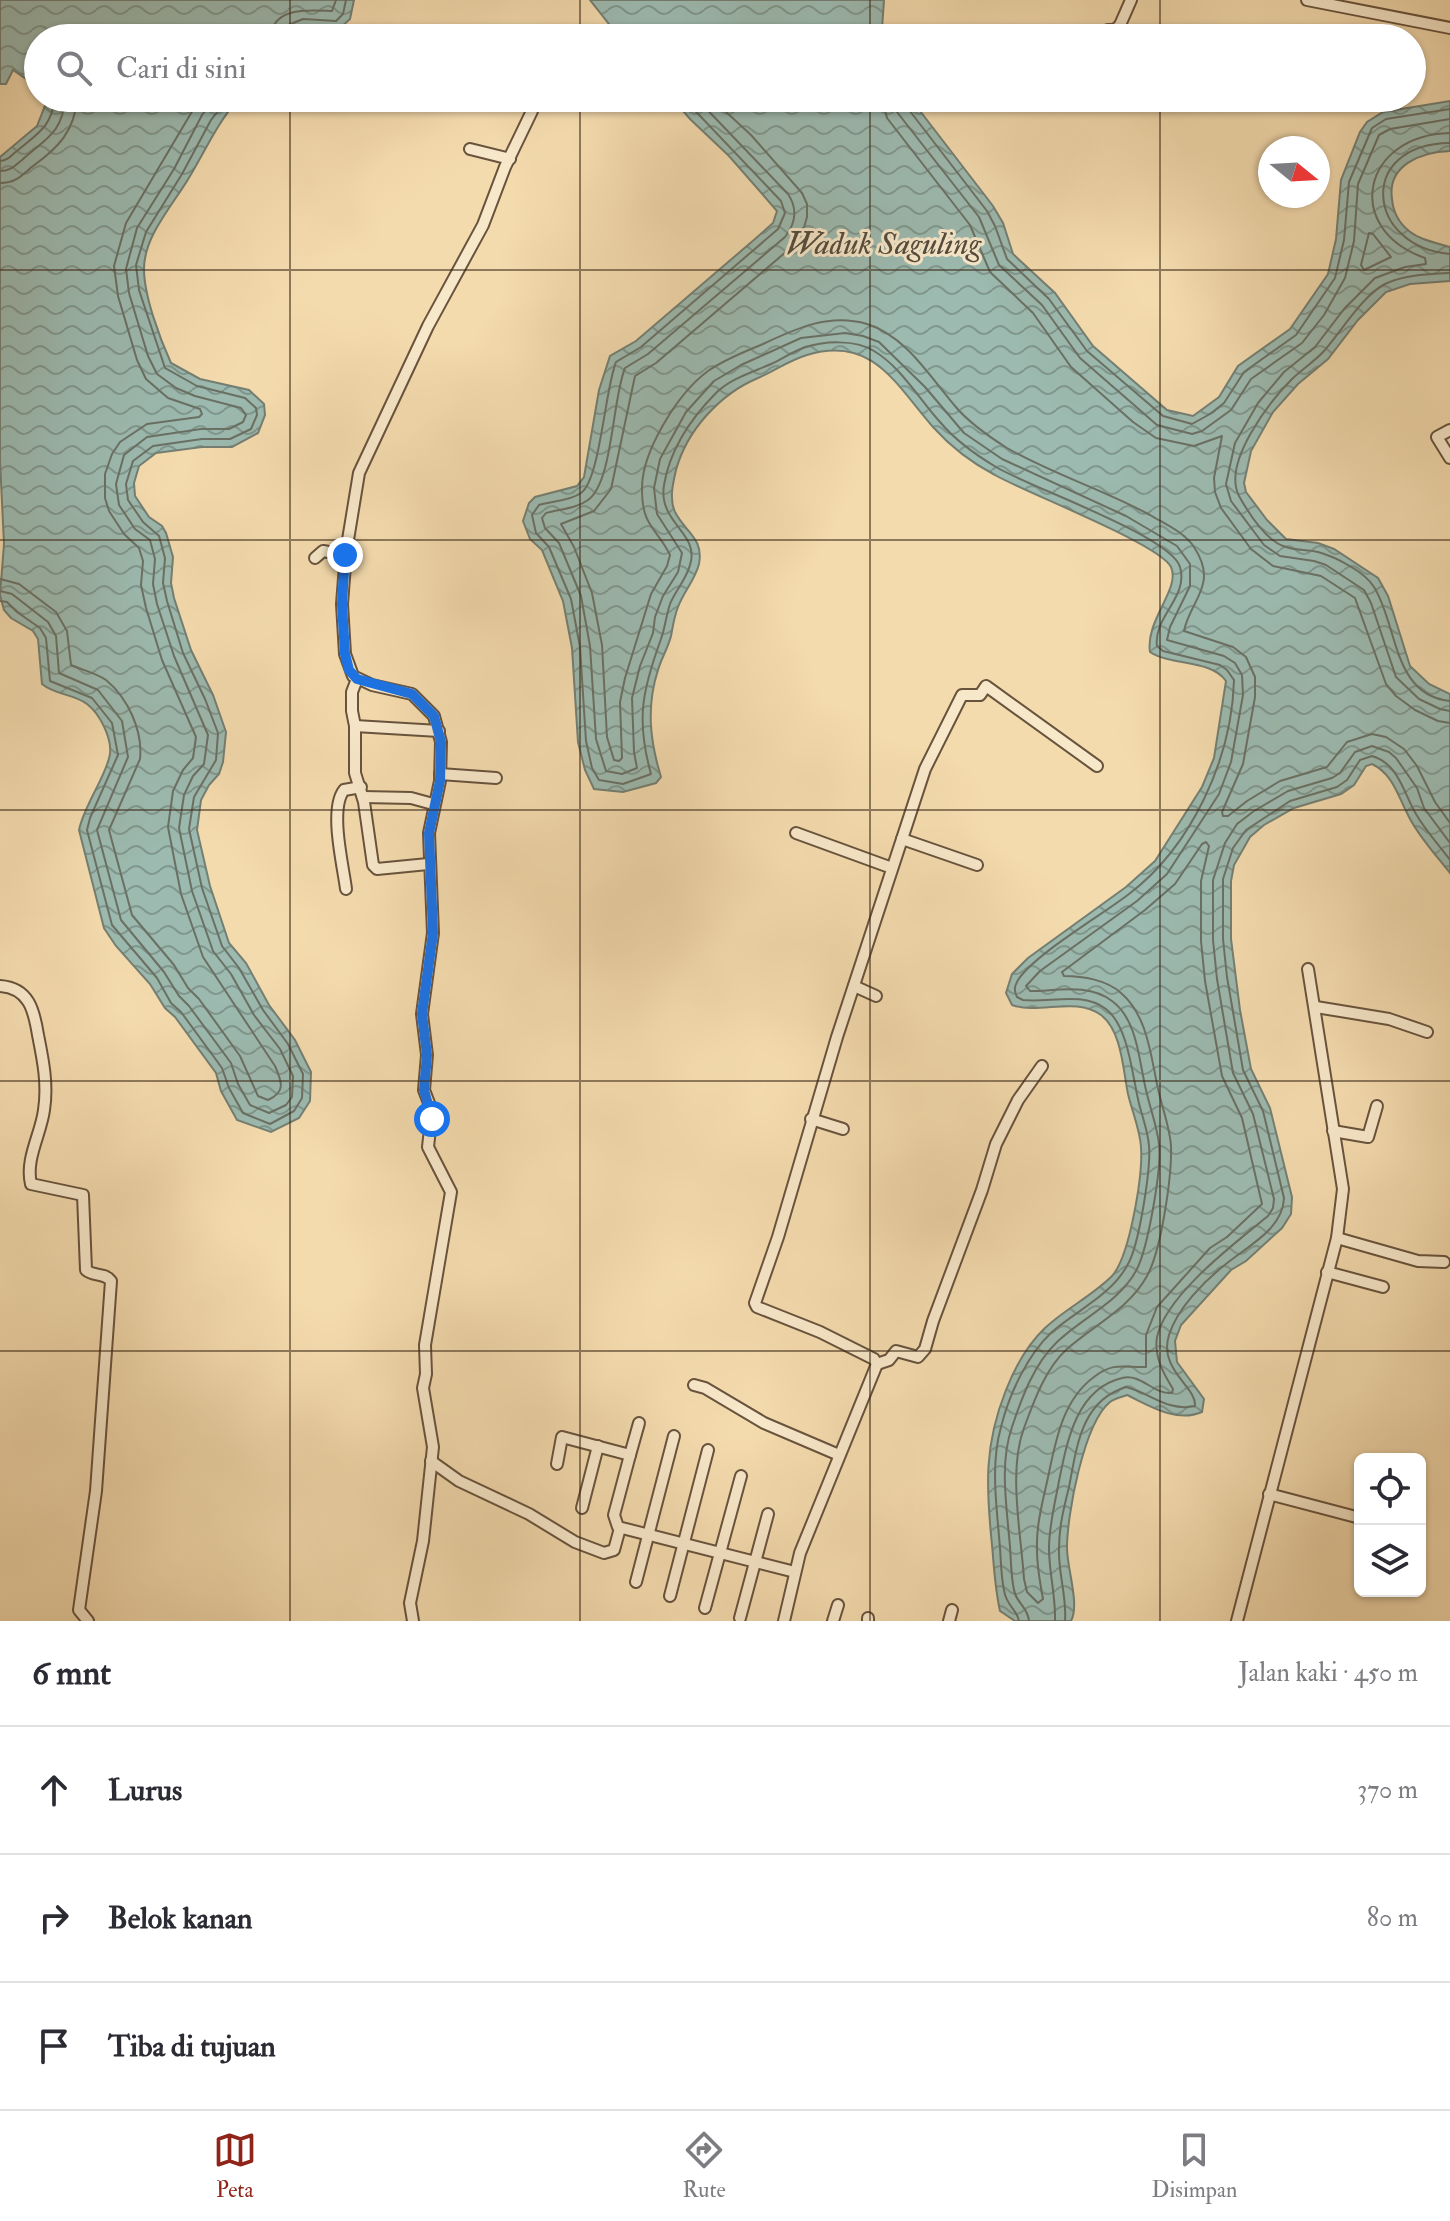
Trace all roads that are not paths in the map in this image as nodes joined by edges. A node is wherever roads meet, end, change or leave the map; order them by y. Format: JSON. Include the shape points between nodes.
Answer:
{"nodes":[{"id":1,"x":1131,"y":0,"type":"edge"},
{"id":2,"x":1307,"y":0,"type":"edge"},
{"id":3,"x":1120,"y":24,"type":"edge"},
{"id":4,"x":1450,"y":28,"type":"edge"},
{"id":5,"x":532,"y":112,"type":"edge"},
{"id":6,"x":470,"y":149,"type":"dead end"},
{"id":7,"x":510,"y":159,"type":"junction"},
{"id":8,"x":1450,"y":430,"type":"edge"},
{"id":9,"x":1450,"y":458,"type":"edge"},
{"id":10,"x":345,"y":555,"type":"junction"},
{"id":11,"x":315,"y":558,"type":"dead end"},
{"id":12,"x":357,"y":679,"type":"junction"},
{"id":13,"x":355,"y":726,"type":"junction"},
{"id":14,"x":439,"y":731,"type":"junction"},
{"id":15,"x":1097,"y":766,"type":"dead end"},
{"id":16,"x":440,"y":774,"type":"junction"},
{"id":17,"x":496,"y":778,"type":"dead end"},
{"id":18,"x":362,"y":792,"type":"junction"},
{"id":19,"x":433,"y":804,"type":"junction"},
{"id":20,"x":796,"y":833,"type":"dead end"},
{"id":21,"x":902,"y":839,"type":"junction"},
{"id":22,"x":428,"y":864,"type":"junction"},
{"id":23,"x":977,"y":865,"type":"dead end"},
{"id":24,"x":892,"y":868,"type":"junction"},
{"id":25,"x":346,"y":889,"type":"dead end"},
{"id":26,"x":1308,"y":969,"type":"dead end"},
{"id":27,"x":0,"y":986,"type":"edge"},
{"id":28,"x":854,"y":986,"type":"junction"},
{"id":29,"x":876,"y":996,"type":"dead end"},
{"id":30,"x":1316,"y":1007,"type":"junction"},
{"id":31,"x":1427,"y":1032,"type":"dead end"},
{"id":32,"x":1042,"y":1066,"type":"dead end"},
{"id":33,"x":1377,"y":1106,"type":"dead end"},
{"id":34,"x":811,"y":1119,"type":"junction"},
{"id":35,"x":843,"y":1129,"type":"dead end"},
{"id":36,"x":1333,"y":1131,"type":"junction"},
{"id":37,"x":1337,"y":1238,"type":"junction"},
{"id":38,"x":1444,"y":1262,"type":"dead end"},
{"id":39,"x":1327,"y":1272,"type":"junction"},
{"id":40,"x":1383,"y":1287,"type":"dead end"},
{"id":41,"x":877,"y":1364,"type":"junction"},
{"id":42,"x":694,"y":1385,"type":"dead end"},
{"id":43,"x":639,"y":1423,"type":"dead end"},
{"id":44,"x":674,"y":1436,"type":"dead end"},
{"id":45,"x":598,"y":1446,"type":"junction"},
{"id":46,"x":708,"y":1450,"type":"dead end"},
{"id":47,"x":630,"y":1455,"type":"junction"},
{"id":48,"x":839,"y":1455,"type":"junction"},
{"id":49,"x":431,"y":1461,"type":"junction"},
{"id":50,"x":557,"y":1464,"type":"dead end"},
{"id":51,"x":741,"y":1476,"type":"dead end"},
{"id":52,"x":1269,"y":1494,"type":"junction"},
{"id":53,"x":582,"y":1508,"type":"dead end"},
{"id":54,"x":768,"y":1514,"type":"dead end"},
{"id":55,"x":1354,"y":1516,"type":"edge"},
{"id":56,"x":620,"y":1528,"type":"junction"},
{"id":57,"x":648,"y":1536,"type":"junction"},
{"id":58,"x":683,"y":1545,"type":"junction"},
{"id":59,"x":719,"y":1554,"type":"junction"},
{"id":60,"x":756,"y":1562,"type":"junction"},
{"id":61,"x":795,"y":1572,"type":"junction"},
{"id":62,"x":636,"y":1582,"type":"dead end"},
{"id":63,"x":670,"y":1596,"type":"dead end"},
{"id":64,"x":838,"y":1605,"type":"dead end"},
{"id":65,"x":705,"y":1608,"type":"dead end"},
{"id":66,"x":740,"y":1618,"type":"dead end"},
{"id":67,"x":88,"y":1621,"type":"edge"},
{"id":68,"x":413,"y":1621,"type":"edge"},
{"id":69,"x":784,"y":1621,"type":"edge"},
{"id":70,"x":833,"y":1621,"type":"edge"},
{"id":71,"x":1237,"y":1621,"type":"edge"}],
"edges":[{"from":1,"to":3,"type":"street"},
{"from":2,"to":4,"type":"street"},
{"from":5,"to":7,"type":"street"},
{"from":6,"to":7,"type":"street"},
{"from":7,"to":10,"type":"street","via":[[483,225],[428,326],[359,473]]},
{"from":8,"to":9,"type":"street","via":[[1437,437]]},
{"from":10,"to":11,"type":"street","via":[[323,551]]},
{"from":10,"to":12,"type":"street","via":[[345,654]]},
{"from":12,"to":13,"type":"street","via":[[352,692]]},
{"from":12,"to":14,"type":"street","via":[[412,694],[434,716]]},
{"from":13,"to":14,"type":"street"},
{"from":13,"to":18,"type":"street","via":[[355,773]]},
{"from":14,"to":16,"type":"street"},
{"from":15,"to":21,"type":"street","via":[[985,686],[980,695],[961,696],[925,769]]},
{"from":16,"to":17,"type":"street"},
{"from":16,"to":19,"type":"street"},
{"from":18,"to":19,"type":"street"},
{"from":18,"to":22,"type":"street","via":[[374,868]]},
{"from":18,"to":25,"type":"street","via":[[344,790],[338,805]]},
{"from":19,"to":22,"type":"street"},
{"from":20,"to":24,"type":"street"},
{"from":21,"to":23,"type":"street"},
{"from":21,"to":24,"type":"street"},
{"from":22,"to":49,"type":"street","via":[[433,933],[422,1014],[424,1090],[432,1111],[428,1147],[451,1192],[425,1345],[423,1388]]},
{"from":24,"to":28,"type":"street"},
{"from":26,"to":30,"type":"street"},
{"from":27,"to":67,"type":"street","via":[[14,988],[33,1007],[44,1057],[45,1107],[32,1150],[31,1184],[83,1195],[86,1270],[111,1281],[96,1491],[80,1598],[81,1615]]},
{"from":28,"to":29,"type":"street"},
{"from":28,"to":34,"type":"street"},
{"from":30,"to":31,"type":"street","via":[[1389,1019]]},
{"from":30,"to":36,"type":"street"},
{"from":32,"to":41,"type":"street","via":[[998,1140],[925,1349],[918,1357],[896,1351]]},
{"from":33,"to":36,"type":"street","via":[[1368,1137]]},
{"from":34,"to":35,"type":"street"},
{"from":34,"to":41,"type":"street","via":[[755,1303]]},
{"from":36,"to":37,"type":"street","via":[[1343,1189]]},
{"from":37,"to":38,"type":"street","via":[[1418,1261]]},
{"from":37,"to":39,"type":"street"},
{"from":39,"to":40,"type":"street"},
{"from":39,"to":52,"type":"street"},
{"from":41,"to":48,"type":"street"},
{"from":42,"to":48,"type":"street"},
{"from":43,"to":47,"type":"street"},
{"from":44,"to":57,"type":"street"},
{"from":45,"to":47,"type":"street"},
{"from":45,"to":50,"type":"street","via":[[562,1437]]},
{"from":45,"to":53,"type":"street"},
{"from":46,"to":58,"type":"street"},
{"from":47,"to":56,"type":"street","via":[[614,1515]]},
{"from":48,"to":61,"type":"street"},
{"from":49,"to":56,"type":"street","via":[[459,1481],[604,1553],[614,1550]]},
{"from":49,"to":68,"type":"street","via":[[410,1603]]},
{"from":51,"to":59,"type":"street"},
{"from":52,"to":55,"type":"street"},
{"from":52,"to":71,"type":"street"},
{"from":54,"to":60,"type":"street"},
{"from":56,"to":57,"type":"street"},
{"from":57,"to":58,"type":"street"},
{"from":57,"to":62,"type":"street"},
{"from":58,"to":59,"type":"street"},
{"from":58,"to":63,"type":"street"},
{"from":59,"to":60,"type":"street"},
{"from":59,"to":65,"type":"street"},
{"from":60,"to":61,"type":"street"},
{"from":60,"to":66,"type":"street"},
{"from":61,"to":69,"type":"street"},
{"from":64,"to":70,"type":"street"}]}
